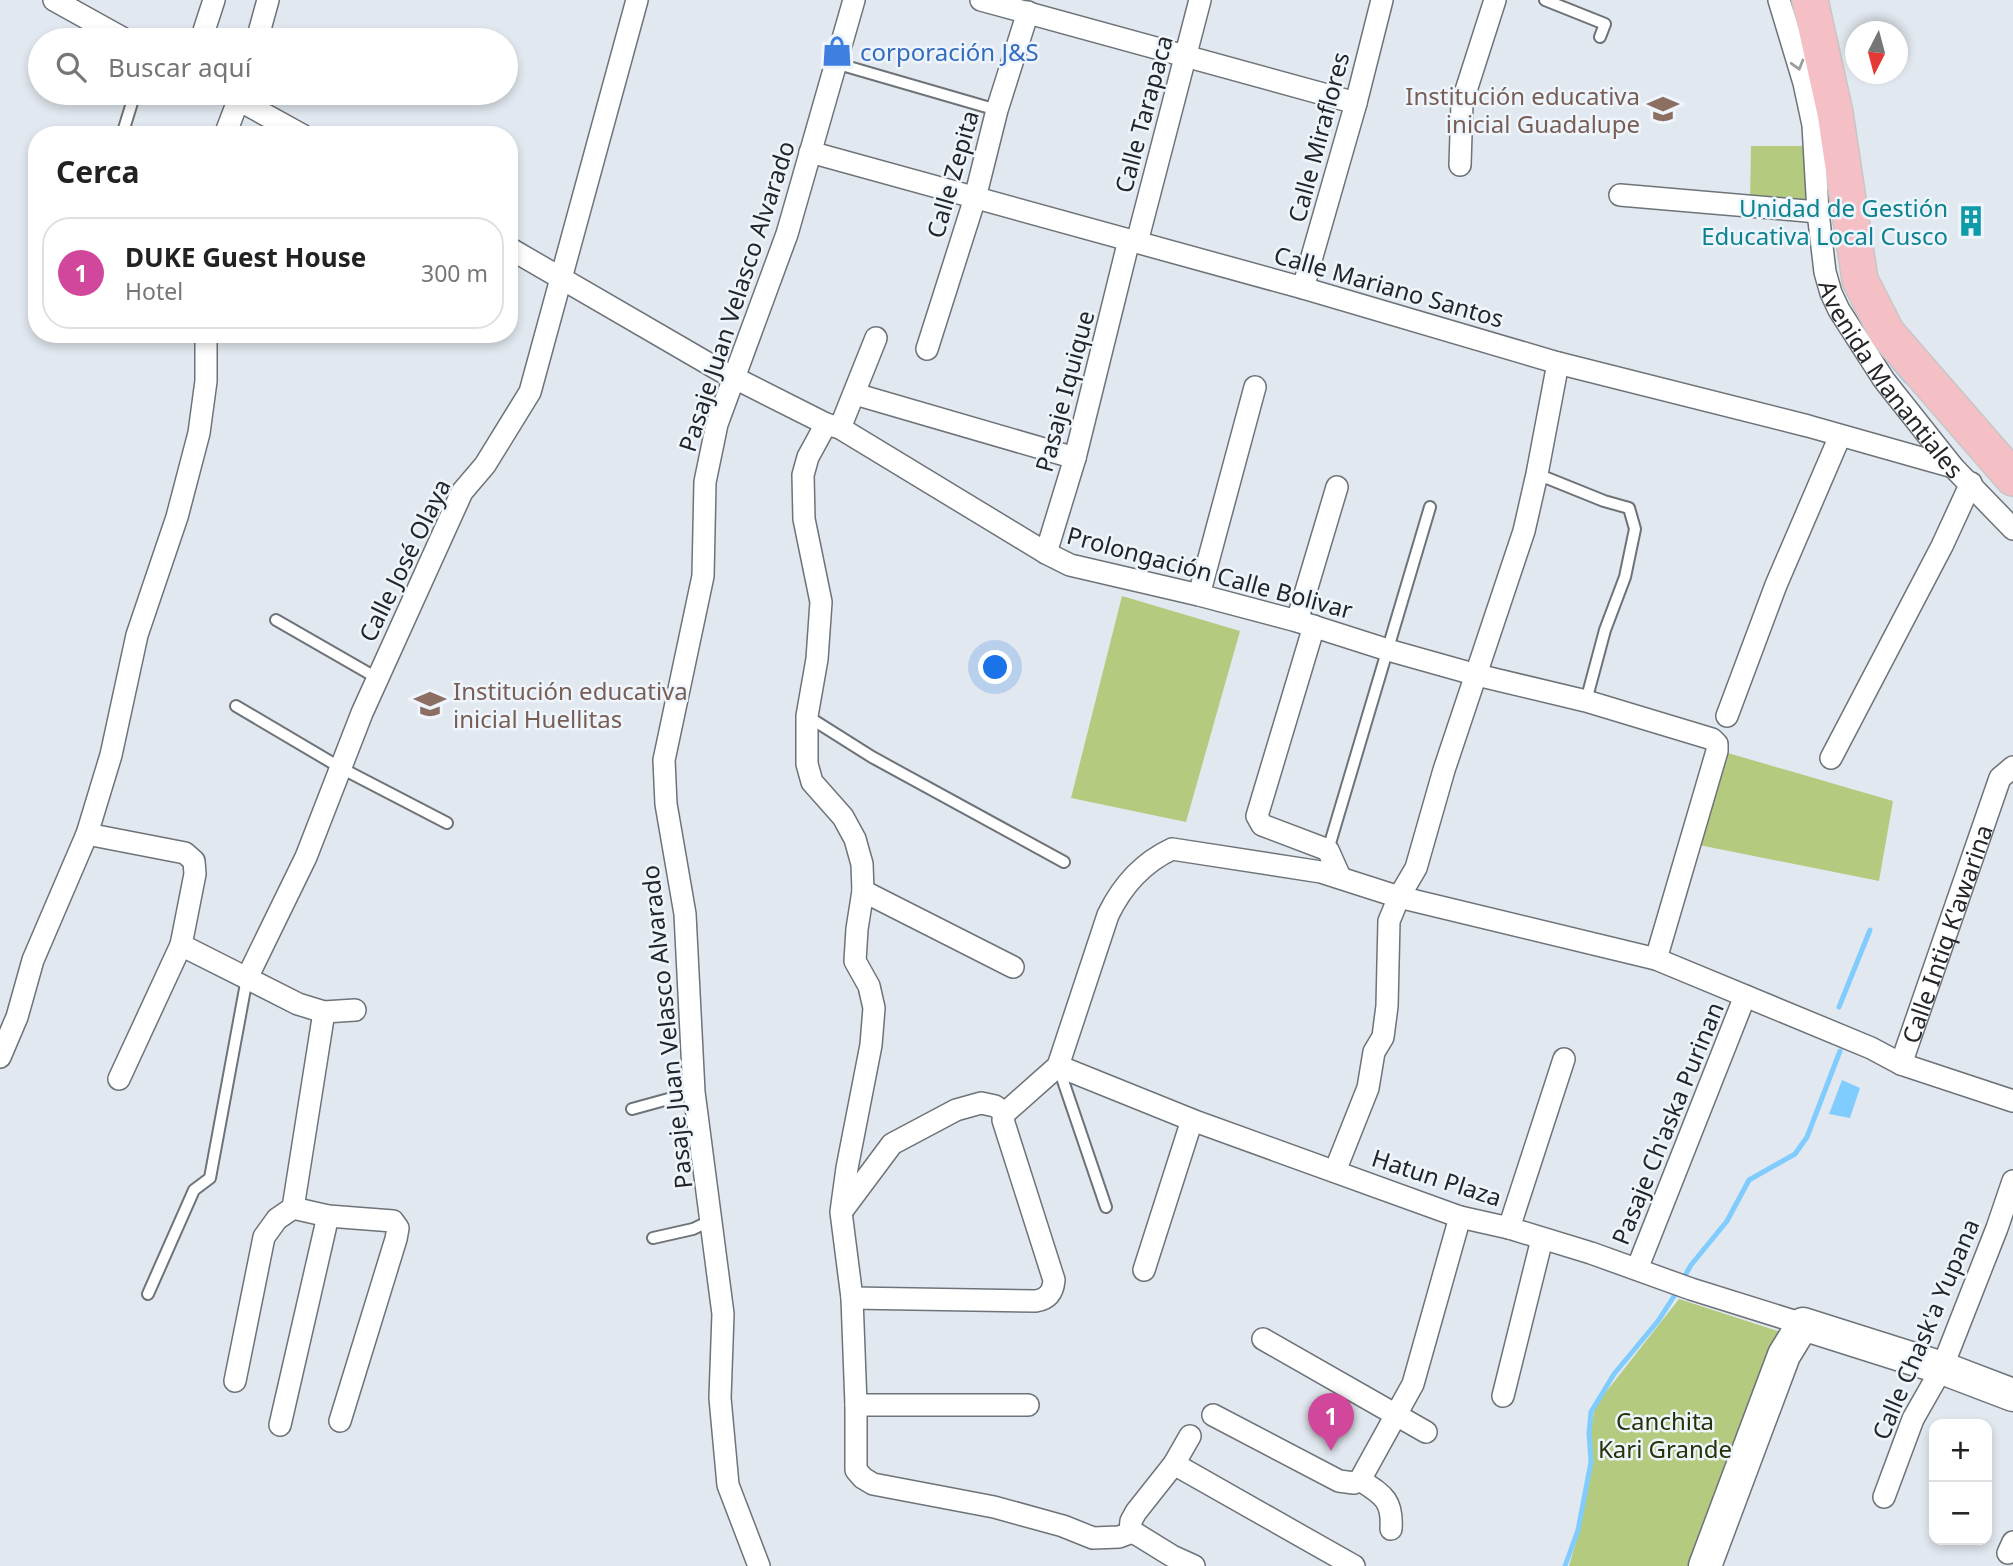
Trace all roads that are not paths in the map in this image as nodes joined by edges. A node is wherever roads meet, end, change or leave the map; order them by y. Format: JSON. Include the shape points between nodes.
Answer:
{"nodes":[{"id":1,"x":54,"y":0,"type":"edge"},
{"id":2,"x":214,"y":0,"type":"edge"},
{"id":3,"x":268,"y":0,"type":"edge"},
{"id":4,"x":637,"y":0,"type":"edge"},
{"id":5,"x":854,"y":0,"type":"edge"},
{"id":6,"x":1200,"y":0,"type":"edge"},
{"id":7,"x":1382,"y":0,"type":"edge"},
{"id":8,"x":1495,"y":0,"type":"edge"},
{"id":9,"x":1545,"y":0,"type":"edge"},
{"id":10,"x":1779,"y":0,"type":"edge"},
{"id":11,"x":1810,"y":0,"type":"edge"},
{"id":12,"x":994,"y":2,"type":"edge"},
{"id":13,"x":1028,"y":12,"type":"junction"},
{"id":14,"x":104,"y":28,"type":"edge"},
{"id":15,"x":205,"y":28,"type":"edge"},
{"id":16,"x":260,"y":28,"type":"edge"},
{"id":17,"x":1600,"y":37,"type":"dead end"},
{"id":18,"x":1185,"y":56,"type":"junction"},
{"id":19,"x":835,"y":62,"type":"junction"},
{"id":20,"x":1356,"y":103,"type":"junction"},
{"id":21,"x":131,"y":105,"type":"edge"},
{"id":22,"x":232,"y":105,"type":"edge"},
{"id":23,"x":252,"y":105,"type":"edge"},
{"id":24,"x":997,"y":110,"type":"junction"},
{"id":25,"x":125,"y":126,"type":"edge"},
{"id":26,"x":227,"y":126,"type":"edge"},
{"id":27,"x":287,"y":126,"type":"edge"},
{"id":28,"x":810,"y":152,"type":"junction"},
{"id":29,"x":1460,"y":165,"type":"dead end"},
{"id":30,"x":1619,"y":195,"type":"dead end"},
{"id":31,"x":975,"y":198,"type":"junction"},
{"id":32,"x":1818,"y":212,"type":"junction"},
{"id":33,"x":1133,"y":241,"type":"junction"},
{"id":34,"x":518,"y":253,"type":"edge"},
{"id":35,"x":560,"y":276,"type":"junction"},
{"id":36,"x":1303,"y":288,"type":"junction"},
{"id":37,"x":876,"y":338,"type":"dead end"},
{"id":38,"x":206,"y":343,"type":"edge"},
{"id":39,"x":927,"y":349,"type":"dead end"},
{"id":40,"x":1558,"y":363,"type":"junction"},
{"id":41,"x":735,"y":377,"type":"junction"},
{"id":42,"x":1255,"y":387,"type":"dead end"},
{"id":43,"x":855,"y":394,"type":"junction"},
{"id":44,"x":833,"y":426,"type":"junction"},
{"id":45,"x":1840,"y":436,"type":"junction"},
{"id":46,"x":1075,"y":458,"type":"junction"},
{"id":47,"x":1953,"y":467,"type":"junction"},
{"id":48,"x":1538,"y":474,"type":"junction"},
{"id":49,"x":2013,"y":478,"type":"edge"},
{"id":50,"x":1971,"y":483,"type":"junction"},
{"id":51,"x":1337,"y":487,"type":"dead end"},
{"id":52,"x":1430,"y":507,"type":"dead end"},
{"id":53,"x":2013,"y":529,"type":"edge"},
{"id":54,"x":1045,"y":553,"type":"junction"},
{"id":55,"x":1199,"y":595,"type":"junction"},
{"id":56,"x":276,"y":620,"type":"dead end"},
{"id":57,"x":1305,"y":624,"type":"junction"},
{"id":58,"x":1388,"y":650,"type":"junction"},
{"id":59,"x":1477,"y":675,"type":"junction"},
{"id":60,"x":377,"y":678,"type":"junction"},
{"id":61,"x":1586,"y":701,"type":"junction"},
{"id":62,"x":236,"y":706,"type":"dead end"},
{"id":63,"x":807,"y":716,"type":"junction"},
{"id":64,"x":1727,"y":716,"type":"dead end"},
{"id":65,"x":1831,"y":758,"type":"dead end"},
{"id":66,"x":2013,"y":767,"type":"edge"},
{"id":67,"x":341,"y":768,"type":"junction"},
{"id":68,"x":447,"y":823,"type":"dead end"},
{"id":69,"x":87,"y":834,"type":"junction"},
{"id":70,"x":1328,"y":850,"type":"junction"},
{"id":71,"x":1064,"y":862,"type":"dead end"},
{"id":72,"x":1340,"y":877,"type":"junction"},
{"id":73,"x":863,"y":891,"type":"junction"},
{"id":74,"x":1399,"y":897,"type":"junction"},
{"id":75,"x":181,"y":945,"type":"junction"},
{"id":76,"x":1656,"y":959,"type":"junction"},
{"id":77,"x":1013,"y":967,"type":"dead end"},
{"id":78,"x":247,"y":978,"type":"junction"},
{"id":79,"x":1745,"y":996,"type":"junction"},
{"id":80,"x":355,"y":1010,"type":"dead end"},
{"id":81,"x":324,"y":1012,"type":"junction"},
{"id":82,"x":0,"y":1057,"type":"edge"},
{"id":83,"x":1563,"y":1059,"type":"dead end"},
{"id":84,"x":1903,"y":1059,"type":"junction"},
{"id":85,"x":1058,"y":1066,"type":"junction"},
{"id":86,"x":118,"y":1079,"type":"dead end"},
{"id":87,"x":2013,"y":1087,"type":"edge"},
{"id":88,"x":694,"y":1092,"type":"junction"},
{"id":89,"x":2013,"y":1101,"type":"edge"},
{"id":90,"x":632,"y":1109,"type":"dead end"},
{"id":91,"x":1004,"y":1113,"type":"junction"},
{"id":92,"x":1192,"y":1120,"type":"junction"},
{"id":93,"x":1335,"y":1171,"type":"junction"},
{"id":94,"x":2013,"y":1181,"type":"edge"},
{"id":95,"x":293,"y":1208,"type":"junction"},
{"id":96,"x":1106,"y":1208,"type":"dead end"},
{"id":97,"x":841,"y":1212,"type":"junction"},
{"id":98,"x":328,"y":1216,"type":"junction"},
{"id":99,"x":1460,"y":1217,"type":"junction"},
{"id":100,"x":712,"y":1220,"type":"junction"},
{"id":101,"x":1508,"y":1228,"type":"junction"},
{"id":102,"x":653,"y":1238,"type":"dead end"},
{"id":103,"x":1542,"y":1239,"type":"junction"},
{"id":104,"x":1637,"y":1269,"type":"junction"},
{"id":105,"x":1144,"y":1270,"type":"dead end"},
{"id":106,"x":148,"y":1294,"type":"dead end"},
{"id":107,"x":852,"y":1298,"type":"junction"},
{"id":108,"x":1803,"y":1324,"type":"junction"},
{"id":109,"x":1263,"y":1339,"type":"dead end"},
{"id":110,"x":1942,"y":1368,"type":"junction"},
{"id":111,"x":234,"y":1381,"type":"dead end"},
{"id":112,"x":2013,"y":1395,"type":"edge"},
{"id":113,"x":1503,"y":1396,"type":"dead end"},
{"id":114,"x":856,"y":1405,"type":"junction"},
{"id":115,"x":1028,"y":1405,"type":"dead end"},
{"id":116,"x":1394,"y":1414,"type":"junction"},
{"id":117,"x":1213,"y":1415,"type":"dead end"},
{"id":118,"x":340,"y":1420,"type":"dead end"},
{"id":119,"x":281,"y":1425,"type":"dead end"},
{"id":120,"x":1426,"y":1432,"type":"dead end"},
{"id":121,"x":1190,"y":1436,"type":"dead end"},
{"id":122,"x":1174,"y":1464,"type":"junction"},
{"id":123,"x":1357,"y":1481,"type":"junction"},
{"id":124,"x":1884,"y":1497,"type":"dead end"},
{"id":125,"x":1130,"y":1530,"type":"junction"},
{"id":126,"x":1391,"y":1530,"type":"dead end"},
{"id":127,"x":759,"y":1566,"type":"edge"},
{"id":128,"x":1194,"y":1566,"type":"edge"},
{"id":129,"x":1354,"y":1566,"type":"edge"},
{"id":130,"x":1705,"y":1566,"type":"edge"}],
"edges":[{"from":1,"to":14,"type":"street"},
{"from":2,"to":15,"type":"street"},
{"from":3,"to":16,"type":"street"},
{"from":4,"to":35,"type":"street","name":"Calle José Olaya"},
{"from":5,"to":19,"type":"street","name":"Pasaje Juan Velasco Alvarado"},
{"from":6,"to":18,"type":"street","name":"Calle Tarapaca"},
{"from":7,"to":20,"type":"street","name":"Calle Miraflores"},
{"from":8,"to":29,"type":"street","via":[[1462,103]]},
{"from":9,"to":17,"type":"lane","via":[[1605,24]]},
{"from":10,"to":32,"type":"street","name":"Avenida Manantiales","one_way":true,"via":[[1813,125]]},
{"from":11,"to":49,"type":"main road","name":"Avenida Manantiales","via":[[1835,113],[1860,280],[1887,332]]},
{"from":12,"to":13,"type":"street"},
{"from":13,"to":18,"type":"street"},
{"from":13,"to":24,"type":"street","name":"Calle Zepita"},
{"from":18,"to":20,"type":"street"},
{"from":18,"to":33,"type":"street","name":"Calle Tarapaca"},
{"from":19,"to":24,"type":"lane"},
{"from":19,"to":28,"type":"street","name":"Pasaje Juan Velasco Alvarado"},
{"from":20,"to":36,"type":"street","name":"Calle Miraflores"},
{"from":21,"to":25,"type":"lane"},
{"from":22,"to":26,"type":"street"},
{"from":23,"to":27,"type":"street"},
{"from":24,"to":31,"type":"street","name":"Calle Zepita"},
{"from":28,"to":31,"type":"street","name":"Calle Mariano Santos"},
{"from":28,"to":41,"type":"street","name":"Pasaje Juan Velasco Alvarado","via":[[788,234]]},
{"from":30,"to":32,"type":"street"},
{"from":31,"to":33,"type":"street","name":"Calle Mariano Santos"},
{"from":31,"to":39,"type":"street","name":"Calle Zepita"},
{"from":32,"to":47,"type":"street","name":"Avenida Manantiales","via":[[1825,272],[1839,310],[1884,380]]},
{"from":33,"to":36,"type":"street","name":"Calle Mariano Santos"},
{"from":33,"to":46,"type":"street","name":"Pasaje Iquique"},
{"from":34,"to":35,"type":"street","name":"Prolongación Calle Bolivar"},
{"from":35,"to":41,"type":"street","name":"Prolongación Calle Bolivar"},
{"from":35,"to":60,"type":"street","name":"Calle José Olaya","via":[[530,392],[485,465],[462,492]]},
{"from":36,"to":40,"type":"street","name":"Calle Mariano Santos"},
{"from":37,"to":43,"type":"street"},
{"from":38,"to":69,"type":"street","via":[[199,433],[171,539],[137,635],[111,755]]},
{"from":40,"to":45,"type":"street","name":"Calle Mariano Santos"},
{"from":40,"to":48,"type":"street"},
{"from":41,"to":44,"type":"street","name":"Prolongación Calle Bolivar"},
{"from":41,"to":88,"type":"street","name":"Pasaje Juan Velasco Alvarado","via":[[717,424],[705,482],[704,576],[664,760],[666,804],[685,914]]},
{"from":42,"to":55,"type":"street"},
{"from":43,"to":44,"type":"street"},
{"from":43,"to":46,"type":"street"},
{"from":44,"to":54,"type":"street","name":"Prolongación Calle Bolivar"},
{"from":44,"to":63,"type":"street","via":[[807,457],[803,475],[804,519],[821,602]]},
{"from":45,"to":47,"type":"street","name":"Calle Mariano Santos"},
{"from":45,"to":64,"type":"street","via":[[1776,585]]},
{"from":46,"to":54,"type":"street","name":"Pasaje Iquique"},
{"from":47,"to":50,"type":"street","name":"Avenida Manantiales"},
{"from":48,"to":59,"type":"street"},
{"from":48,"to":61,"type":"lane","via":[[1629,508],[1635,529],[1625,578]]},
{"from":50,"to":53,"type":"street","name":"Avenida Manantiales"},
{"from":50,"to":65,"type":"street"},
{"from":51,"to":57,"type":"street"},
{"from":52,"to":58,"type":"lane"},
{"from":54,"to":55,"type":"street","name":"Prolongación Calle Bolivar","via":[[1070,565]]},
{"from":55,"to":57,"type":"street","name":"Prolongación Calle Bolivar"},
{"from":56,"to":60,"type":"lane"},
{"from":57,"to":58,"type":"street","name":"Prolongación Calle Bolivar"},
{"from":57,"to":70,"type":"street","via":[[1257,816],[1262,825]]},
{"from":58,"to":59,"type":"street","name":"Prolongación Calle Bolivar"},
{"from":58,"to":70,"type":"lane"},
{"from":59,"to":61,"type":"street","name":"Prolongación Calle Bolivar"},
{"from":59,"to":74,"type":"street","via":[[1416,868]]},
{"from":60,"to":67,"type":"street","name":"Calle José Olaya"},
{"from":61,"to":76,"type":"street","name":"Prolongación Calle Bolivar","via":[[1713,739],[1717,744]]},
{"from":62,"to":67,"type":"lane"},
{"from":63,"to":71,"type":"lane","via":[[872,757]]},
{"from":63,"to":73,"type":"street","via":[[807,764],[813,782],[856,839]]},
{"from":66,"to":84,"type":"street","name":"Calle Intiq K'awarina","via":[[2000,778]]},
{"from":67,"to":68,"type":"lane"},
{"from":67,"to":78,"type":"street","name":"Calle José Olaya","via":[[306,857]]},
{"from":69,"to":75,"type":"street","via":[[186,853],[194,861]]},
{"from":69,"to":82,"type":"street","via":[[33,960]]},
{"from":70,"to":72,"type":"street"},
{"from":72,"to":74,"type":"street"},
{"from":72,"to":85,"type":"street","via":[[1190,850],[1172,849],[1154,857],[1113,905]]},
{"from":73,"to":77,"type":"street"},
{"from":73,"to":97,"type":"street","via":[[855,961],[872,996],[874,1027]]},
{"from":74,"to":76,"type":"street"},
{"from":74,"to":93,"type":"street","via":[[1389,921],[1383,1037]]},
{"from":75,"to":78,"type":"street"},
{"from":75,"to":86,"type":"street"},
{"from":76,"to":79,"type":"street"},
{"from":78,"to":81,"type":"street"},
{"from":78,"to":106,"type":"lane","via":[[210,1178],[194,1190]]},
{"from":79,"to":84,"type":"street"},
{"from":79,"to":104,"type":"street","name":"Pasaje Ch'aska Purinan"},
{"from":80,"to":81,"type":"street"},
{"from":81,"to":95,"type":"street"},
{"from":83,"to":101,"type":"street"},
{"from":84,"to":87,"type":"street"},
{"from":84,"to":89,"type":"street"},
{"from":85,"to":91,"type":"street"},
{"from":85,"to":92,"type":"street","name":"Hatun Plaza"},
{"from":85,"to":96,"type":"lane"},
{"from":88,"to":90,"type":"lane"},
{"from":88,"to":100,"type":"street","name":"Pasaje Juan Velasco Alvarado"},
{"from":91,"to":97,"type":"street","via":[[981,1103],[901,1138]]},
{"from":91,"to":107,"type":"street","via":[[1054,1280],[1049,1294],[1036,1301]]},
{"from":92,"to":93,"type":"street","name":"Hatun Plaza"},
{"from":92,"to":105,"type":"street"},
{"from":93,"to":99,"type":"street","name":"Hatun Plaza"},
{"from":94,"to":110,"type":"street","name":"Calle Chask'a Yupana"},
{"from":95,"to":98,"type":"street"},
{"from":95,"to":111,"type":"street","via":[[277,1219],[264,1237]]},
{"from":97,"to":107,"type":"street"},
{"from":98,"to":118,"type":"street","via":[[393,1221],[398,1228]]},
{"from":98,"to":119,"type":"street"},
{"from":99,"to":101,"type":"street","name":"Hatun Plaza"},
{"from":99,"to":116,"type":"street","via":[[1413,1384]]},
{"from":100,"to":102,"type":"lane"},
{"from":100,"to":127,"type":"street","name":"Pasaje Juan Velasco Alvarado","via":[[723,1314],[720,1398],[728,1485]]},
{"from":101,"to":103,"type":"street","name":"Hatun Plaza"},
{"from":103,"to":104,"type":"street","name":"Hatun Plaza"},
{"from":103,"to":113,"type":"street"},
{"from":104,"to":108,"type":"street","name":"Hatun Plaza"},
{"from":107,"to":114,"type":"street"},
{"from":108,"to":110,"type":"street"},
{"from":108,"to":130,"type":"street","via":[[1784,1355]]},
{"from":109,"to":116,"type":"street"},
{"from":110,"to":112,"type":"street"},
{"from":110,"to":124,"type":"street","name":"Calle Chask'a Yupana","via":[[1913,1419]]},
{"from":114,"to":115,"type":"street"},
{"from":114,"to":125,"type":"street","via":[[856,1470],[873,1483],[994,1507],[1093,1538],[1119,1537]]},
{"from":116,"to":120,"type":"street"},
{"from":116,"to":123,"type":"street"},
{"from":117,"to":123,"type":"street","via":[[1339,1481]]},
{"from":121,"to":122,"type":"street"},
{"from":122,"to":125,"type":"street","via":[[1136,1512]]},
{"from":122,"to":129,"type":"street"},
{"from":123,"to":126,"type":"street","via":[[1385,1498],[1392,1513]]},
{"from":125,"to":128,"type":"street"}]}
